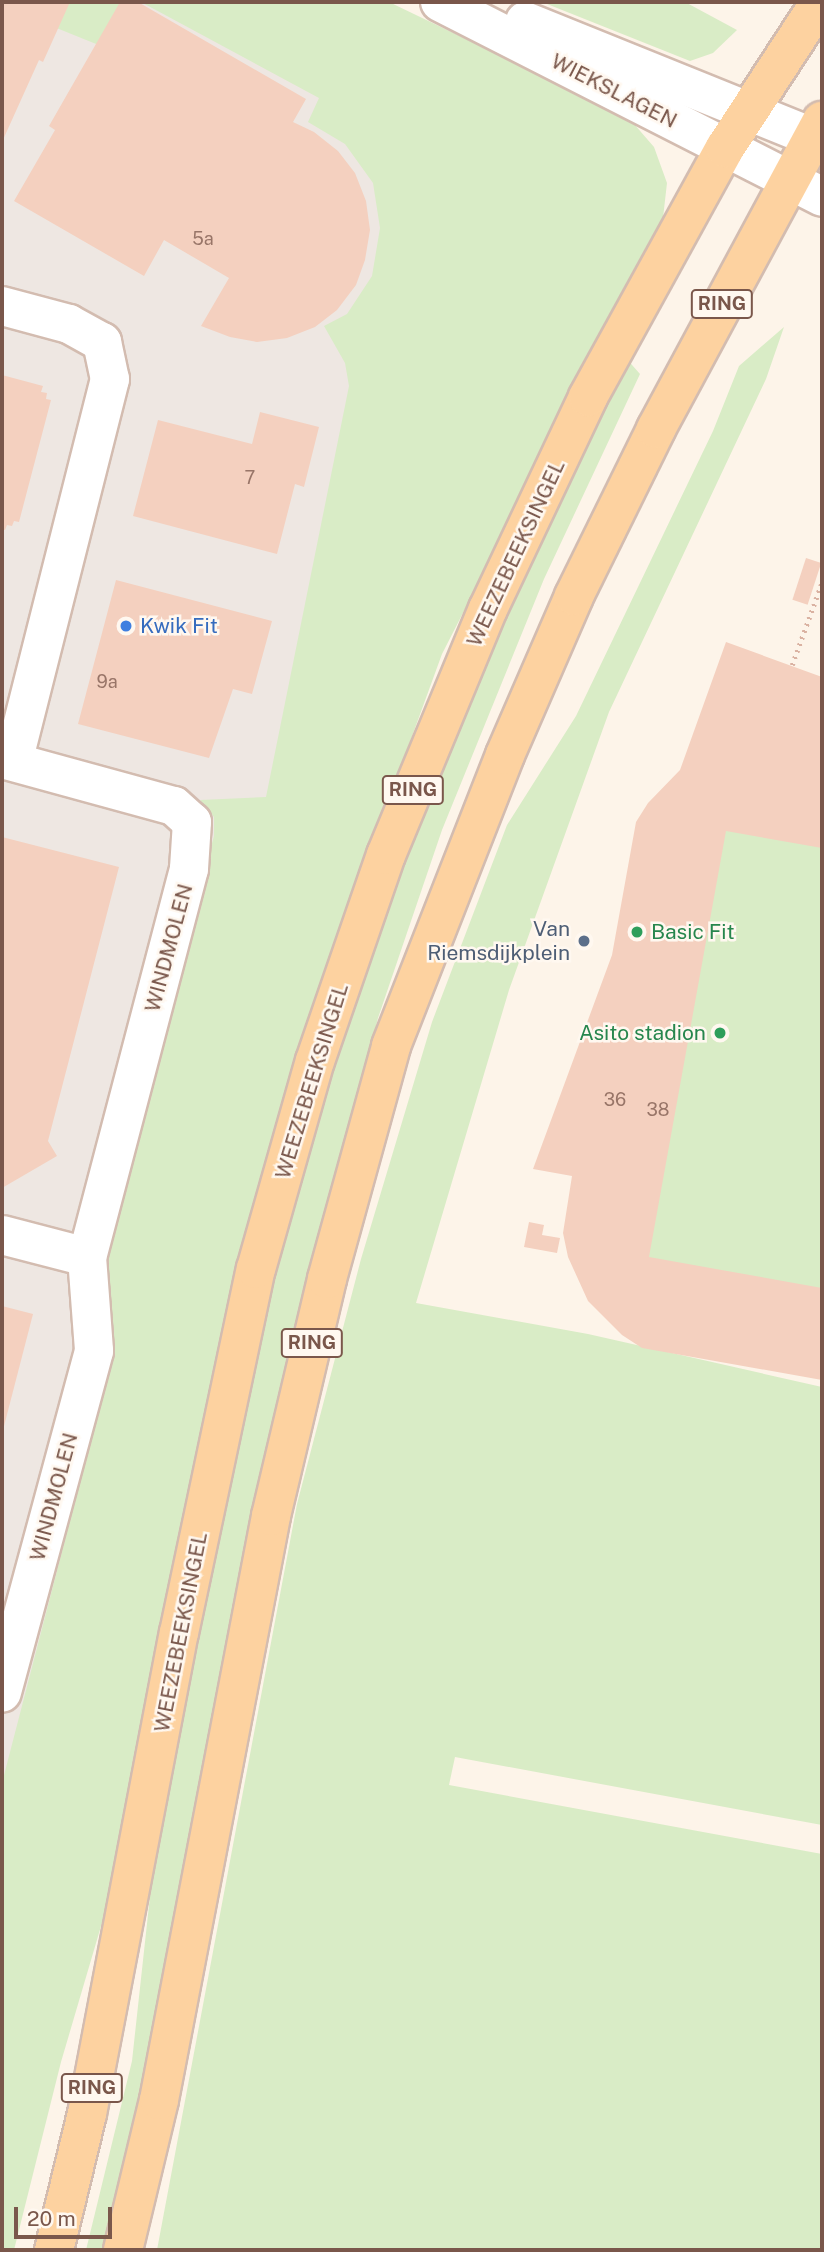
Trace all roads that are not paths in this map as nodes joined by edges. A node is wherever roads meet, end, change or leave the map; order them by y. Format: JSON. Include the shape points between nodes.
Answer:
{"nodes":[{"id":1,"x":440,"y":2,"type":"edge"},
{"id":2,"x":478,"y":2,"type":"edge"},
{"id":3,"x":820,"y":2,"type":"edge"},
{"id":4,"x":748,"y":110,"type":"junction"},
{"id":5,"x":819,"y":132,"type":"edge"},
{"id":6,"x":725,"y":148,"type":"junction"},
{"id":7,"x":789,"y":179,"type":"junction"},
{"id":8,"x":822,"y":197,"type":"edge"},
{"id":9,"x":2,"y":306,"type":"edge"},
{"id":10,"x":7,"y":760,"type":"edge"},
{"id":11,"x":2,"y":1235,"type":"edge"},
{"id":12,"x":87,"y":1257,"type":"junction"},
{"id":13,"x":16,"y":1582,"type":"edge"},
{"id":14,"x":2,"y":1693,"type":"edge"},
{"id":15,"x":54,"y":2250,"type":"edge"},
{"id":16,"x":123,"y":2250,"type":"edge"}],
"edges":[{"from":1,"to":6,"type":"street","name":"WIEKSLAGEN"},
{"from":2,"to":4,"type":"street","name":"WIEKSLAGEN"},
{"from":3,"to":4,"type":"main road","name":"WEEZEBEEKSINGEL","number":"RING"},
{"from":4,"to":5,"type":"street","name":"WIEKSLAGEN"},
{"from":4,"to":6,"type":"main road","name":"WEEZEBEEKSINGEL","number":"RING"},
{"from":5,"to":7,"type":"main road","number":"RING"},
{"from":6,"to":7,"type":"street","name":"WIEKSLAGEN"},
{"from":6,"to":15,"type":"main road","name":"WEEZEBEEKSINGEL","number":"RING","via":[[588,397],[488,610],[386,855],[315,1061],[256,1269],[179,1633],[87,2114]]},
{"from":7,"to":8,"type":"street","name":"WIEKSLAGEN"},
{"from":7,"to":16,"type":"main road","number":"RING","via":[[656,429],[575,596],[505,755],[391,1046],[327,1279],[271,1516],[159,2100]]},
{"from":9,"to":10,"type":"street","name":"WINDMOLEN","via":[[69,324],[102,342],[110,379]]},
{"from":10,"to":12,"type":"street","name":"WINDMOLEN","via":[[174,806],[192,822],[189,869]]},
{"from":11,"to":12,"type":"street"},
{"from":12,"to":13,"type":"street","name":"WINDMOLEN","via":[[94,1351]]},
{"from":13,"to":14,"type":"street","name":"WINDMOLEN"}]}
